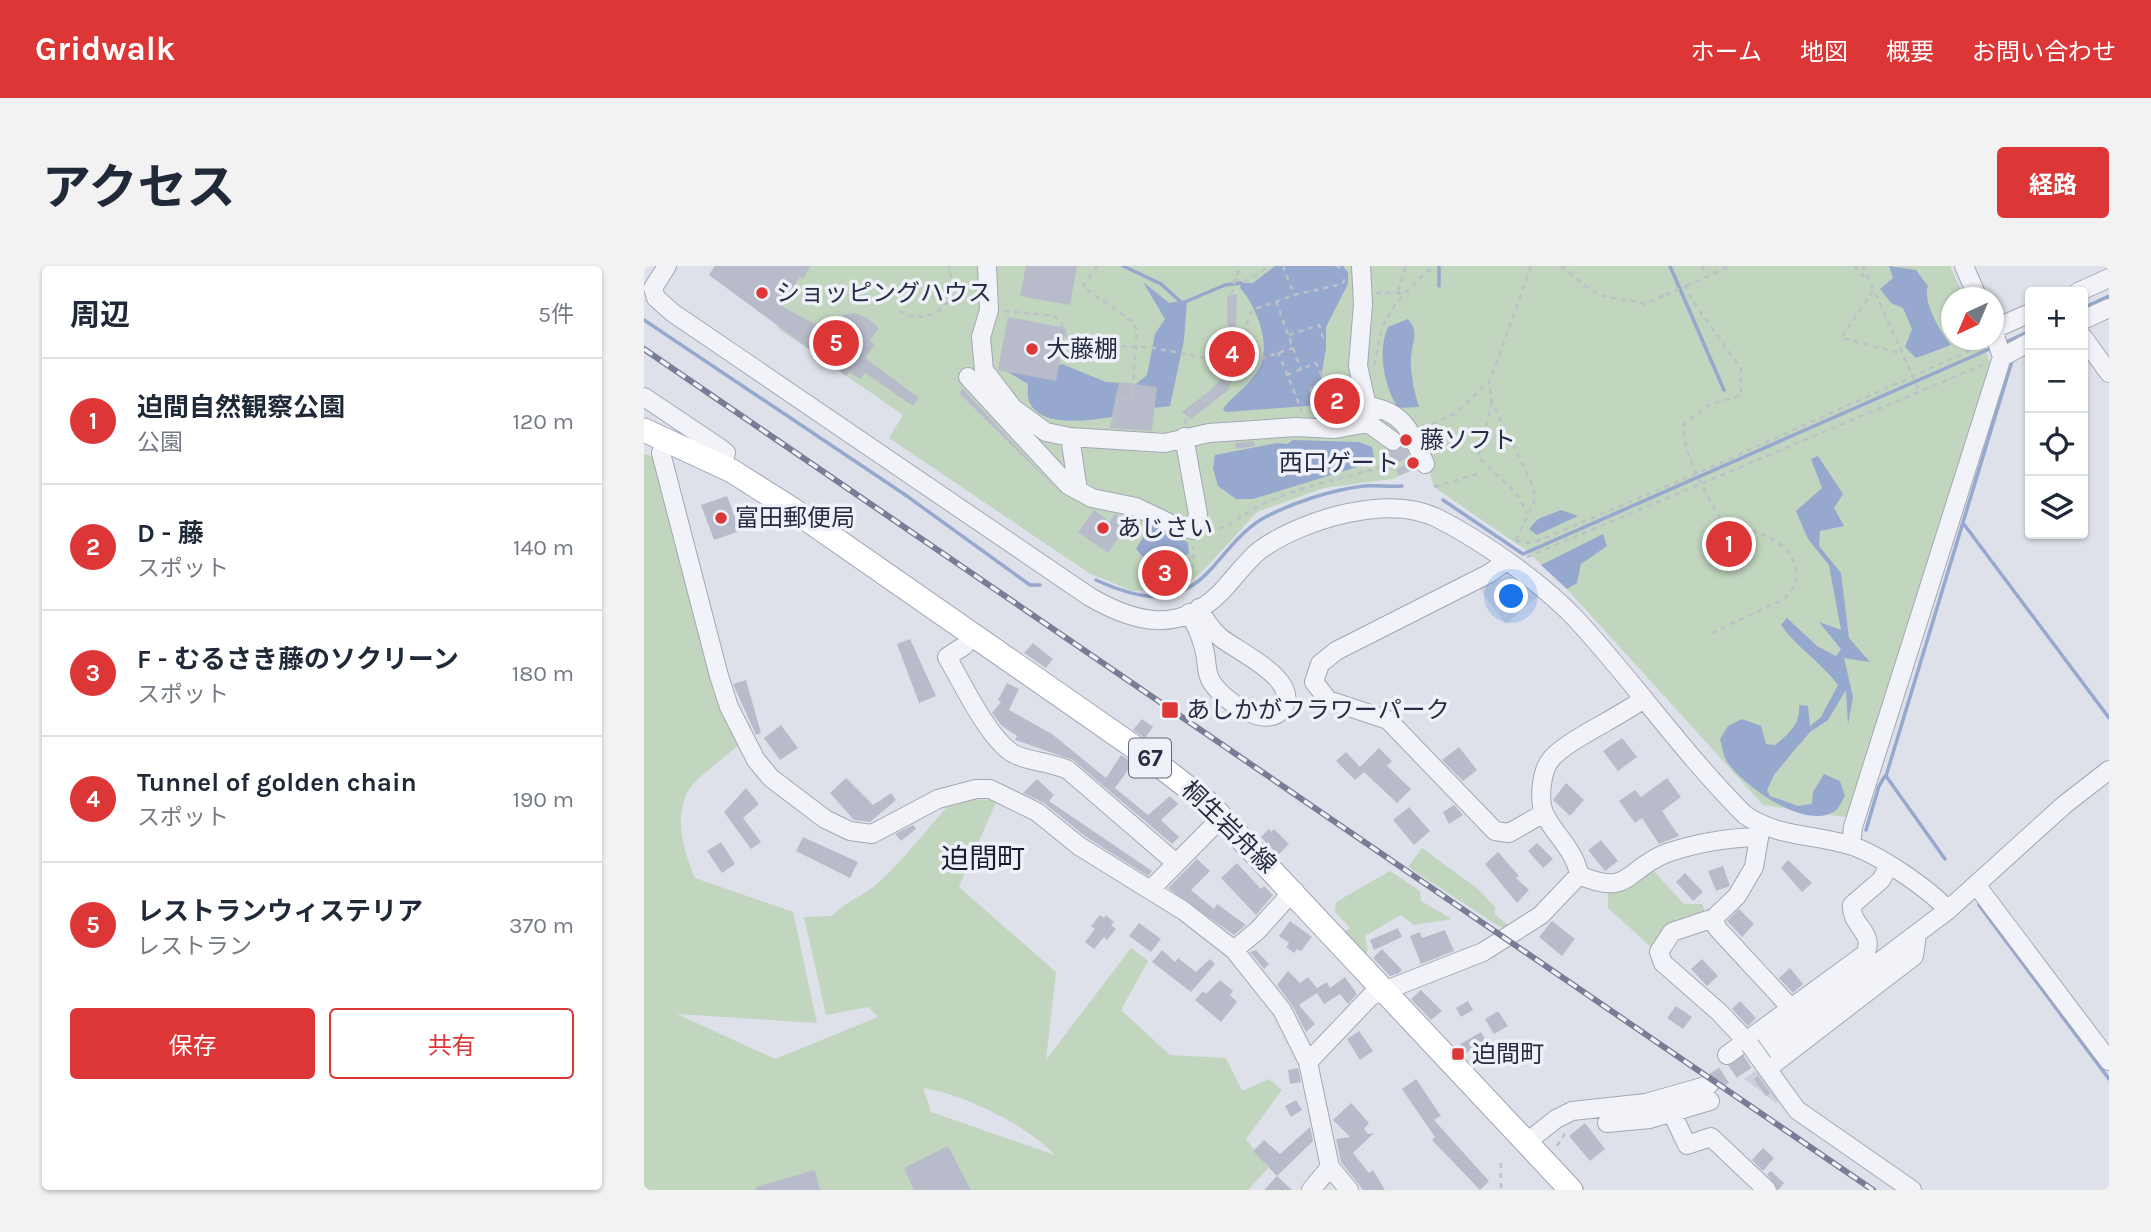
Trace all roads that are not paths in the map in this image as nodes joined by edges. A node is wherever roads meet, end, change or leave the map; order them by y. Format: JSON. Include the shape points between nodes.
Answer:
{"nodes":[{"id":1,"x":667,"y":266,"type":"edge"},
{"id":2,"x":987,"y":266,"type":"edge"},
{"id":3,"x":1361,"y":266,"type":"edge"},
{"id":4,"x":1964,"y":266,"type":"edge"},
{"id":5,"x":2109,"y":278,"type":"edge"},
{"id":6,"x":1973,"y":287,"type":"edge"},
{"id":7,"x":2088,"y":287,"type":"edge"},
{"id":8,"x":649,"y":293,"type":"edge"},
{"id":9,"x":2109,"y":308,"type":"edge"},
{"id":10,"x":2025,"y":316,"type":"edge"},
{"id":11,"x":2088,"y":318,"type":"edge"},
{"id":12,"x":2004,"y":328,"type":"edge"},
{"id":13,"x":2088,"y":344,"type":"edge"},
{"id":14,"x":2025,"y":345,"type":"edge"},
{"id":15,"x":2000,"y":350,"type":"edge"},
{"id":16,"x":2002,"y":357,"type":"junction"},
{"id":17,"x":2109,"y":373,"type":"edge"},
{"id":18,"x":971,"y":375,"type":"junction"},
{"id":19,"x":644,"y":397,"type":"edge"},
{"id":20,"x":1367,"y":415,"type":"junction"},
{"id":21,"x":644,"y":430,"type":"edge"},
{"id":22,"x":1070,"y":437,"type":"junction"},
{"id":23,"x":1184,"y":437,"type":"junction"},
{"id":24,"x":665,"y":439,"type":"junction"},
{"id":25,"x":1391,"y":447,"type":"tunnel mouth"},
{"id":26,"x":1424,"y":464,"type":"dead end"},
{"id":27,"x":722,"y":466,"type":"junction"},
{"id":28,"x":1077,"y":490,"type":"junction"},
{"id":29,"x":1510,"y":566,"type":"junction"},
{"id":30,"x":1194,"y":611,"type":"junction"},
{"id":31,"x":973,"y":635,"type":"junction"},
{"id":32,"x":1643,"y":699,"type":"junction"},
{"id":33,"x":2109,"y":770,"type":"edge"},
{"id":34,"x":1544,"y":813,"type":"junction"},
{"id":35,"x":1223,"y":816,"type":"junction"},
{"id":36,"x":1759,"y":832,"type":"junction"},
{"id":37,"x":1851,"y":845,"type":"junction"},
{"id":38,"x":1176,"y":863,"type":"junction"},
{"id":39,"x":1889,"y":866,"type":"junction"},
{"id":40,"x":1579,"y":875,"type":"junction"},
{"id":41,"x":1977,"y":886,"type":"junction"},
{"id":42,"x":1152,"y":888,"type":"junction"},
{"id":43,"x":1293,"y":890,"type":"junction"},
{"id":44,"x":1948,"y":910,"type":"junction"},
{"id":45,"x":1714,"y":918,"type":"junction"},
{"id":46,"x":1234,"y":950,"type":"junction"},
{"id":47,"x":1385,"y":990,"type":"junction"},
{"id":48,"x":1791,"y":1008,"type":"junction"},
{"id":49,"x":1758,"y":1053,"type":"junction"},
{"id":50,"x":1727,"y":1055,"type":"dead end"},
{"id":51,"x":2109,"y":1061,"type":"edge"},
{"id":52,"x":1308,"y":1062,"type":"junction"},
{"id":53,"x":1672,"y":1113,"type":"junction"},
{"id":54,"x":1607,"y":1123,"type":"dead end"},
{"id":55,"x":1527,"y":1142,"type":"junction"},
{"id":56,"x":1330,"y":1167,"type":"junction"},
{"id":57,"x":1311,"y":1190,"type":"edge"},
{"id":58,"x":1349,"y":1190,"type":"edge"},
{"id":59,"x":1571,"y":1190,"type":"edge"},
{"id":60,"x":1767,"y":1190,"type":"edge"},
{"id":61,"x":1912,"y":1190,"type":"edge"}],
"edges":[{"from":1,"to":8,"type":"street"},
{"from":2,"to":18,"type":"street","via":[[989,310]]},
{"from":3,"to":20,"type":"street","via":[[1358,366]]},
{"from":4,"to":6,"type":"street"},
{"from":5,"to":7,"type":"street"},
{"from":8,"to":30,"type":"street","via":[[1120,614],[1147,620]]},
{"from":9,"to":11,"type":"street"},
{"from":10,"to":12,"type":"street"},
{"from":13,"to":17,"type":"street"},
{"from":14,"to":16,"type":"street"},
{"from":15,"to":16,"type":"street"},
{"from":16,"to":37,"type":"street"},
{"from":18,"to":22,"type":"street","via":[[1030,423]]},
{"from":18,"to":28,"type":"street"},
{"from":19,"to":27,"type":"street","via":[[726,453]]},
{"from":20,"to":23,"type":"street","via":[[1359,427],[1296,427]]},
{"from":20,"to":25,"type":"street"},
{"from":20,"to":26,"type":"street","via":[[1386,409],[1395,414],[1410,432]]},
{"from":21,"to":24,"type":"main road","name":"桐生岩舟線","number":"67"},
{"from":22,"to":23,"type":"street","via":[[1165,443]]},
{"from":22,"to":28,"type":"street"},
{"from":23,"to":28,"type":"street","via":[[1198,514],[1194,530]]},
{"from":24,"to":27,"type":"main road","name":"桐生岩舟線","number":"67"},
{"from":24,"to":42,"type":"street","via":[[661,453],[719,676],[740,731],[771,778],[825,819],[862,833],[880,830],[938,799],[976,789],[1002,793]]},
{"from":27,"to":31,"type":"main road","name":"桐生岩舟線","number":"67"},
{"from":29,"to":30,"type":"street","via":[[1439,519],[1412,509],[1373,507],[1290,532],[1258,551],[1219,595]]},
{"from":29,"to":32,"type":"street","via":[[1576,620]]},
{"from":29,"to":34,"type":"street","via":[[1336,651],[1320,664],[1314,682],[1328,700],[1388,720],[1495,831],[1509,833]]},
{"from":30,"to":30,"type":"street","via":[[1285,687],[1283,708],[1274,717],[1258,718],[1217,689],[1209,677]]},
{"from":31,"to":35,"type":"main road","name":"桐生岩舟線","number":"67","via":[[1147,756]]},
{"from":31,"to":38,"type":"street","via":[[947,657],[1000,743],[1017,755],[1068,770]]},
{"from":32,"to":34,"type":"street","via":[[1552,758],[1545,769],[1541,795]]},
{"from":32,"to":36,"type":"street"},
{"from":33,"to":41,"type":"street"},
{"from":34,"to":40,"type":"street"},
{"from":35,"to":38,"type":"street"},
{"from":35,"to":43,"type":"main road","name":"桐生岩舟線","number":"67"},
{"from":36,"to":37,"type":"street"},
{"from":36,"to":40,"type":"street","via":[[1671,852],[1623,883],[1607,884]]},
{"from":36,"to":45,"type":"street","via":[[1750,877]]},
{"from":37,"to":39,"type":"street"},
{"from":38,"to":42,"type":"street"},
{"from":39,"to":44,"type":"street"},
{"from":39,"to":48,"type":"street","via":[[1881,880],[1852,905],[1853,918],[1869,942],[1865,954]]},
{"from":40,"to":47,"type":"street","via":[[1541,915],[1473,957]]},
{"from":41,"to":44,"type":"street"},
{"from":41,"to":51,"type":"street"},
{"from":42,"to":46,"type":"street"},
{"from":43,"to":46,"type":"street"},
{"from":43,"to":47,"type":"main road","name":"桐生岩舟線","number":"67"},
{"from":44,"to":49,"type":"street"},
{"from":45,"to":48,"type":"street","via":[[1717,928]]},
{"from":45,"to":49,"type":"street","via":[[1672,932],[1659,957]]},
{"from":46,"to":52,"type":"street","via":[[1282,1010]]},
{"from":47,"to":52,"type":"street","via":[[1352,1013]]},
{"from":47,"to":55,"type":"main road","name":"桐生岩舟線","number":"67"},
{"from":48,"to":49,"type":"street"},
{"from":49,"to":50,"type":"street"},
{"from":49,"to":61,"type":"street","via":[[1797,1110]]},
{"from":52,"to":56,"type":"street"},
{"from":53,"to":54,"type":"street"},
{"from":53,"to":55,"type":"street","via":[[1709,1093],[1572,1111]]},
{"from":53,"to":60,"type":"street","via":[[1687,1145],[1710,1138]]},
{"from":55,"to":59,"type":"main road","name":"桐生岩舟線","number":"67"},
{"from":56,"to":57,"type":"street"},
{"from":56,"to":58,"type":"street"}]}
